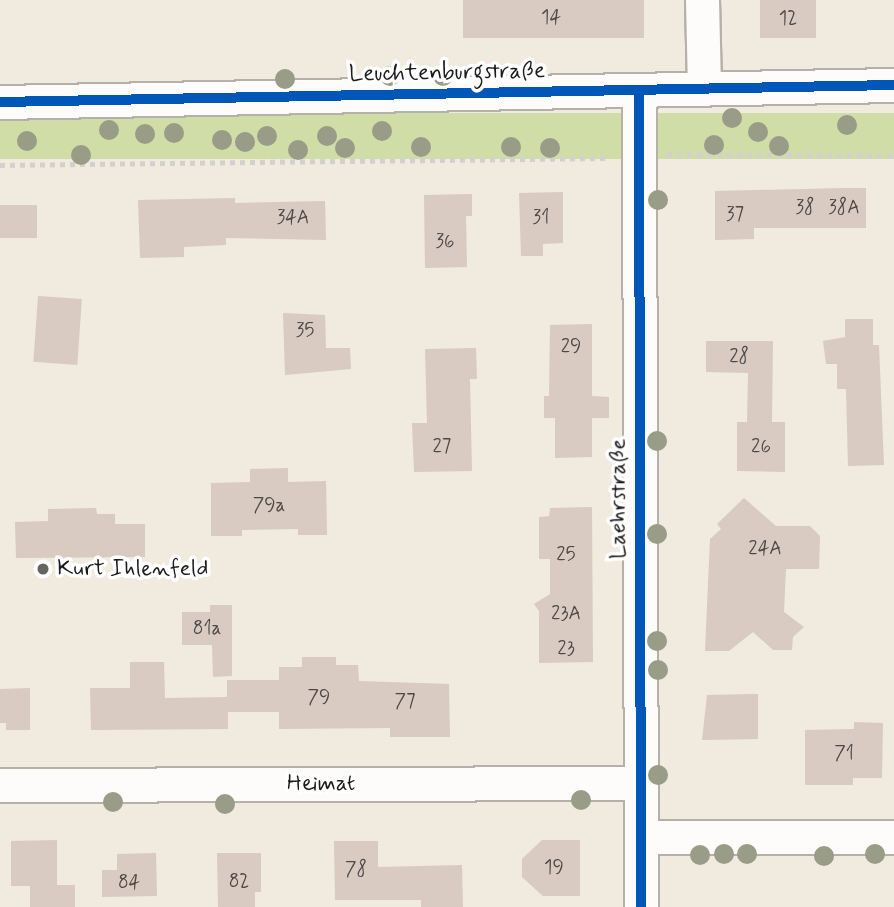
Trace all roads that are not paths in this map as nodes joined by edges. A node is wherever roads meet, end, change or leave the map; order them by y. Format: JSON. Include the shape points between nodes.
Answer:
{"nodes":[{"id":1,"x":702,"y":0,"type":"edge"},
{"id":2,"x":894,"y":85,"type":"edge"},
{"id":3,"x":704,"y":89,"type":"junction"},
{"id":4,"x":639,"y":90,"type":"junction"},
{"id":5,"x":0,"y":102,"type":"edge"},
{"id":6,"x":641,"y":783,"type":"junction"},
{"id":7,"x":0,"y":785,"type":"edge"},
{"id":8,"x":641,"y":837,"type":"junction"},
{"id":9,"x":894,"y":837,"type":"edge"},
{"id":10,"x":641,"y":907,"type":"edge"}],
"edges":[{"from":1,"to":3,"type":"street"},
{"from":2,"to":3,"type":"street","name":"Leuchtenburgstraße"},
{"from":3,"to":4,"type":"street","name":"Leuchtenburgstraße"},
{"from":4,"to":5,"type":"street","name":"Leuchtenburgstraße"},
{"from":4,"to":6,"type":"street","name":"Laehrstraße"},
{"from":6,"to":7,"type":"street","name":"Heimat"},
{"from":6,"to":8,"type":"street","name":"Laehrstraße"},
{"from":8,"to":9,"type":"street"},
{"from":8,"to":10,"type":"street","name":"Laehrstraße"}]}
